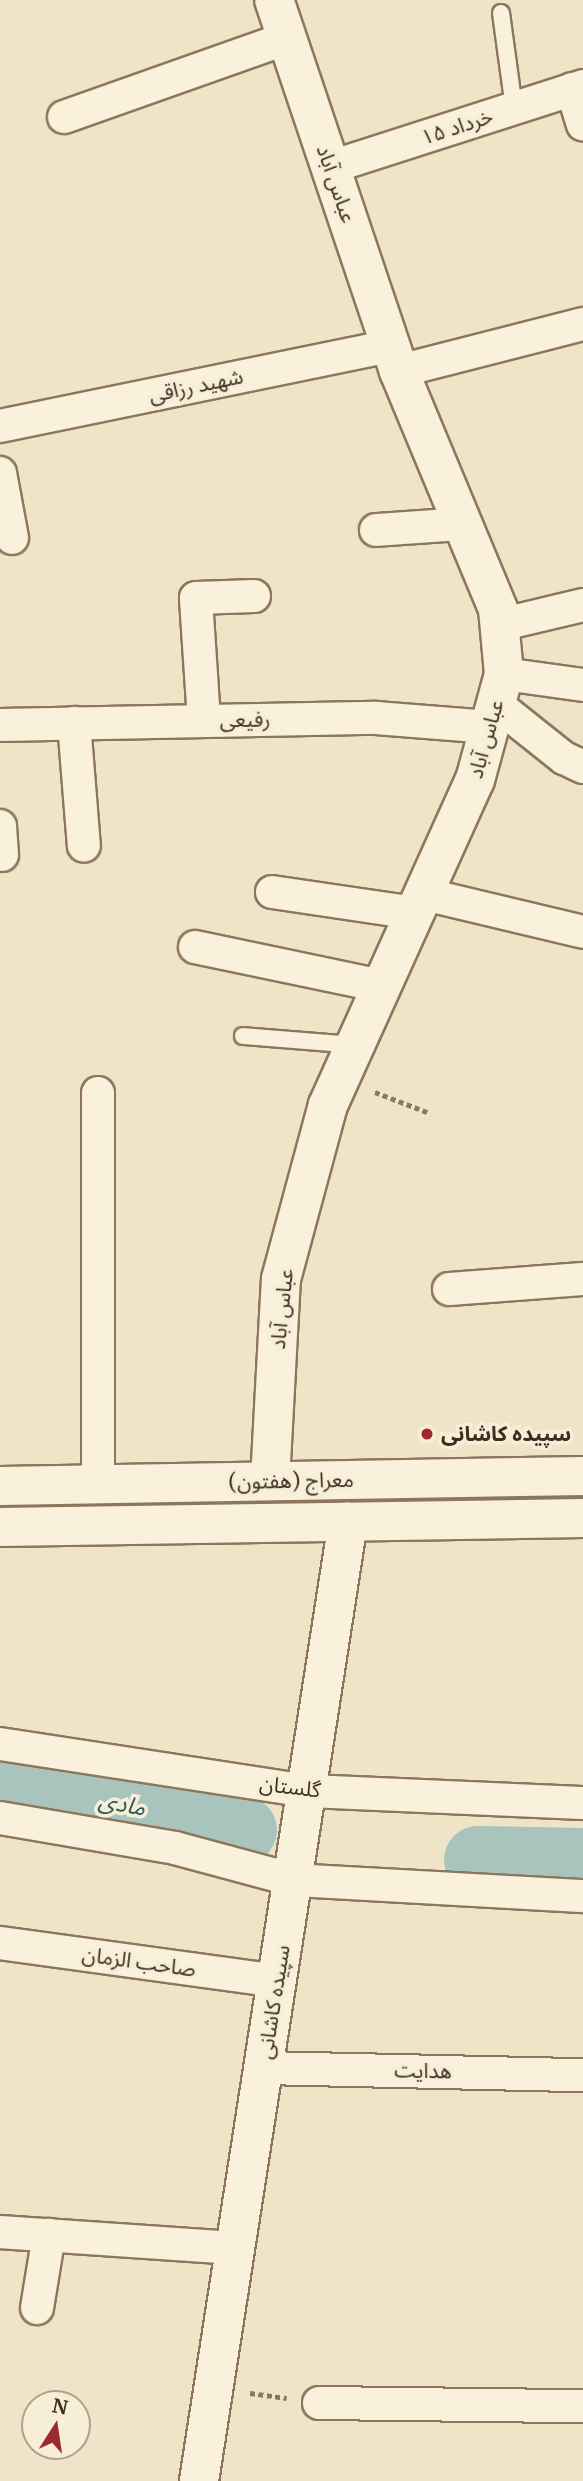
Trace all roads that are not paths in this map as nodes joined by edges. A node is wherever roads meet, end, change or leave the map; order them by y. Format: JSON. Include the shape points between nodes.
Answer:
{"nodes":[{"id":1,"x":274,"y":0,"type":"edge"},
{"id":2,"x":501,"y":13,"type":"dead end"},
{"id":3,"x":287,"y":38,"type":"junction"},
{"id":4,"x":578,"y":88,"type":"edge"},
{"id":5,"x":514,"y":108,"type":"junction"},
{"id":6,"x":64,"y":117,"type":"dead end"},
{"id":7,"x":583,"y":124,"type":"edge"},
{"id":8,"x":331,"y":167,"type":"junction"},
{"id":9,"x":583,"y":324,"type":"edge"},
{"id":10,"x":395,"y":358,"type":"junction"},
{"id":11,"x":0,"y":426,"type":"edge"},
{"id":12,"x":0,"y":473,"type":"edge"},
{"id":13,"x":462,"y":524,"type":"junction"},
{"id":14,"x":376,"y":530,"type":"dead end"},
{"id":15,"x":12,"y":538,"type":"dead end"},
{"id":16,"x":254,"y":596,"type":"dead end"},
{"id":17,"x":583,"y":605,"type":"edge"},
{"id":18,"x":499,"y":625,"type":"junction"},
{"id":19,"x":583,"y":685,"type":"edge"},
{"id":20,"x":496,"y":702,"type":"junction"},
{"id":21,"x":204,"y":720,"type":"junction"},
{"id":22,"x":74,"y":723,"type":"junction"},
{"id":23,"x":0,"y":725,"type":"edge"},
{"id":24,"x":583,"y":767,"type":"edge"},
{"id":25,"x":84,"y":846,"type":"dead end"},
{"id":26,"x":272,"y":892,"type":"dead end"},
{"id":27,"x":419,"y":904,"type":"junction"},
{"id":28,"x":583,"y":932,"type":"edge"},
{"id":29,"x":195,"y":947,"type":"dead end"},
{"id":30,"x":382,"y":986,"type":"junction"},
{"id":31,"x":243,"y":1036,"type":"dead end"},
{"id":32,"x":347,"y":1062,"type":"junction"},
{"id":33,"x":98,"y":1093,"type":"dead end"},
{"id":34,"x":583,"y":1279,"type":"edge"},
{"id":35,"x":449,"y":1289,"type":"dead end"},
{"id":36,"x":583,"y":1476,"type":"edge"},
{"id":37,"x":270,"y":1481,"type":"junction"},
{"id":38,"x":98,"y":1484,"type":"junction"},
{"id":39,"x":0,"y":1486,"type":"edge"},
{"id":40,"x":583,"y":1518,"type":"edge"},
{"id":41,"x":348,"y":1522,"type":"junction"},
{"id":42,"x":0,"y":1527,"type":"edge"},
{"id":43,"x":0,"y":1744,"type":"edge"},
{"id":44,"x":309,"y":1791,"type":"junction"},
{"id":45,"x":583,"y":1803,"type":"edge"},
{"id":46,"x":0,"y":1818,"type":"edge"},
{"id":47,"x":294,"y":1880,"type":"junction"},
{"id":48,"x":583,"y":1896,"type":"edge"},
{"id":49,"x":0,"y":1943,"type":"edge"},
{"id":50,"x":277,"y":1981,"type":"junction"},
{"id":51,"x":264,"y":2068,"type":"junction"},
{"id":52,"x":583,"y":2075,"type":"edge"},
{"id":53,"x":0,"y":2232,"type":"edge"},
{"id":54,"x":49,"y":2235,"type":"junction"},
{"id":55,"x":236,"y":2248,"type":"junction"},
{"id":56,"x":37,"y":2308,"type":"dead end"},
{"id":57,"x":319,"y":2403,"type":"road end"},
{"id":58,"x":583,"y":2406,"type":"edge"},
{"id":59,"x":200,"y":2481,"type":"edge"}],
"edges":[{"from":1,"to":3,"type":"street","name":"عباس آباد"},
{"from":2,"to":5,"type":"lane"},
{"from":3,"to":6,"type":"street"},
{"from":3,"to":8,"type":"street","name":"عباس آباد"},
{"from":4,"to":5,"type":"street","name":"۱۵ خرداد"},
{"from":4,"to":7,"type":"street"},
{"from":5,"to":8,"type":"street","name":"۱۵ خرداد"},
{"from":8,"to":10,"type":"street","name":"عباس آباد"},
{"from":9,"to":10,"type":"street","name":"شهید رزاقی"},
{"from":10,"to":11,"type":"street","name":"شهید رزاقی"},
{"from":10,"to":13,"type":"street","name":"عباس آباد"},
{"from":12,"to":15,"type":"street"},
{"from":13,"to":14,"type":"street"},
{"from":13,"to":18,"type":"street","name":"عباس آباد","via":[[498,609]]},
{"from":16,"to":21,"type":"street","via":[[197,598]]},
{"from":17,"to":18,"type":"street"},
{"from":18,"to":20,"type":"street","name":"عباس آباد"},
{"from":19,"to":20,"type":"street","name":"رفیعی"},
{"from":20,"to":21,"type":"street","name":"رفیعی","via":[[376,719]]},
{"from":20,"to":24,"type":"street","via":[[564,758]]},
{"from":20,"to":27,"type":"street","name":"عباس آباد","via":[[475,780]]},
{"from":21,"to":22,"type":"street","name":"رفیعی"},
{"from":22,"to":23,"type":"street","name":"رفیعی"},
{"from":22,"to":25,"type":"street"},
{"from":26,"to":27,"type":"street"},
{"from":27,"to":28,"type":"street"},
{"from":27,"to":30,"type":"street","name":"عباس آباد"},
{"from":29,"to":30,"type":"street"},
{"from":30,"to":32,"type":"street","name":"عباس آباد"},
{"from":31,"to":32,"type":"lane"},
{"from":32,"to":37,"type":"street","name":"عباس آباد","via":[[328,1105],[281,1279]]},
{"from":33,"to":38,"type":"street"},
{"from":34,"to":35,"type":"street"},
{"from":36,"to":37,"type":"street","name":"معراج (هفتون)"},
{"from":37,"to":38,"type":"street","name":"معراج (هفتون)"},
{"from":38,"to":39,"type":"street","name":"معراج (هفتون)"},
{"from":40,"to":41,"type":"street","name":"معراج (هفتون)"},
{"from":41,"to":42,"type":"street","name":"معراج (هفتون)"},
{"from":41,"to":44,"type":"street","name":"سپیده کاشانی"},
{"from":43,"to":44,"type":"street","name":"گلستان"},
{"from":44,"to":45,"type":"street","name":"گلستان"},
{"from":44,"to":47,"type":"street","name":"سپیده کاشانی"},
{"from":46,"to":47,"type":"street","via":[[175,1848]]},
{"from":47,"to":48,"type":"street"},
{"from":47,"to":50,"type":"street","name":"سپیده کاشانی"},
{"from":49,"to":50,"type":"street","name":"صاحب الزمان"},
{"from":50,"to":51,"type":"street","name":"سپیده کاشانی"},
{"from":51,"to":52,"type":"street","name":"هدایت"},
{"from":51,"to":55,"type":"street","name":"سپیده کاشانی"},
{"from":53,"to":54,"type":"street"},
{"from":54,"to":55,"type":"street"},
{"from":54,"to":56,"type":"street"},
{"from":55,"to":59,"type":"street","name":"سپیده کاشانی"},
{"from":57,"to":58,"type":"street"}]}
